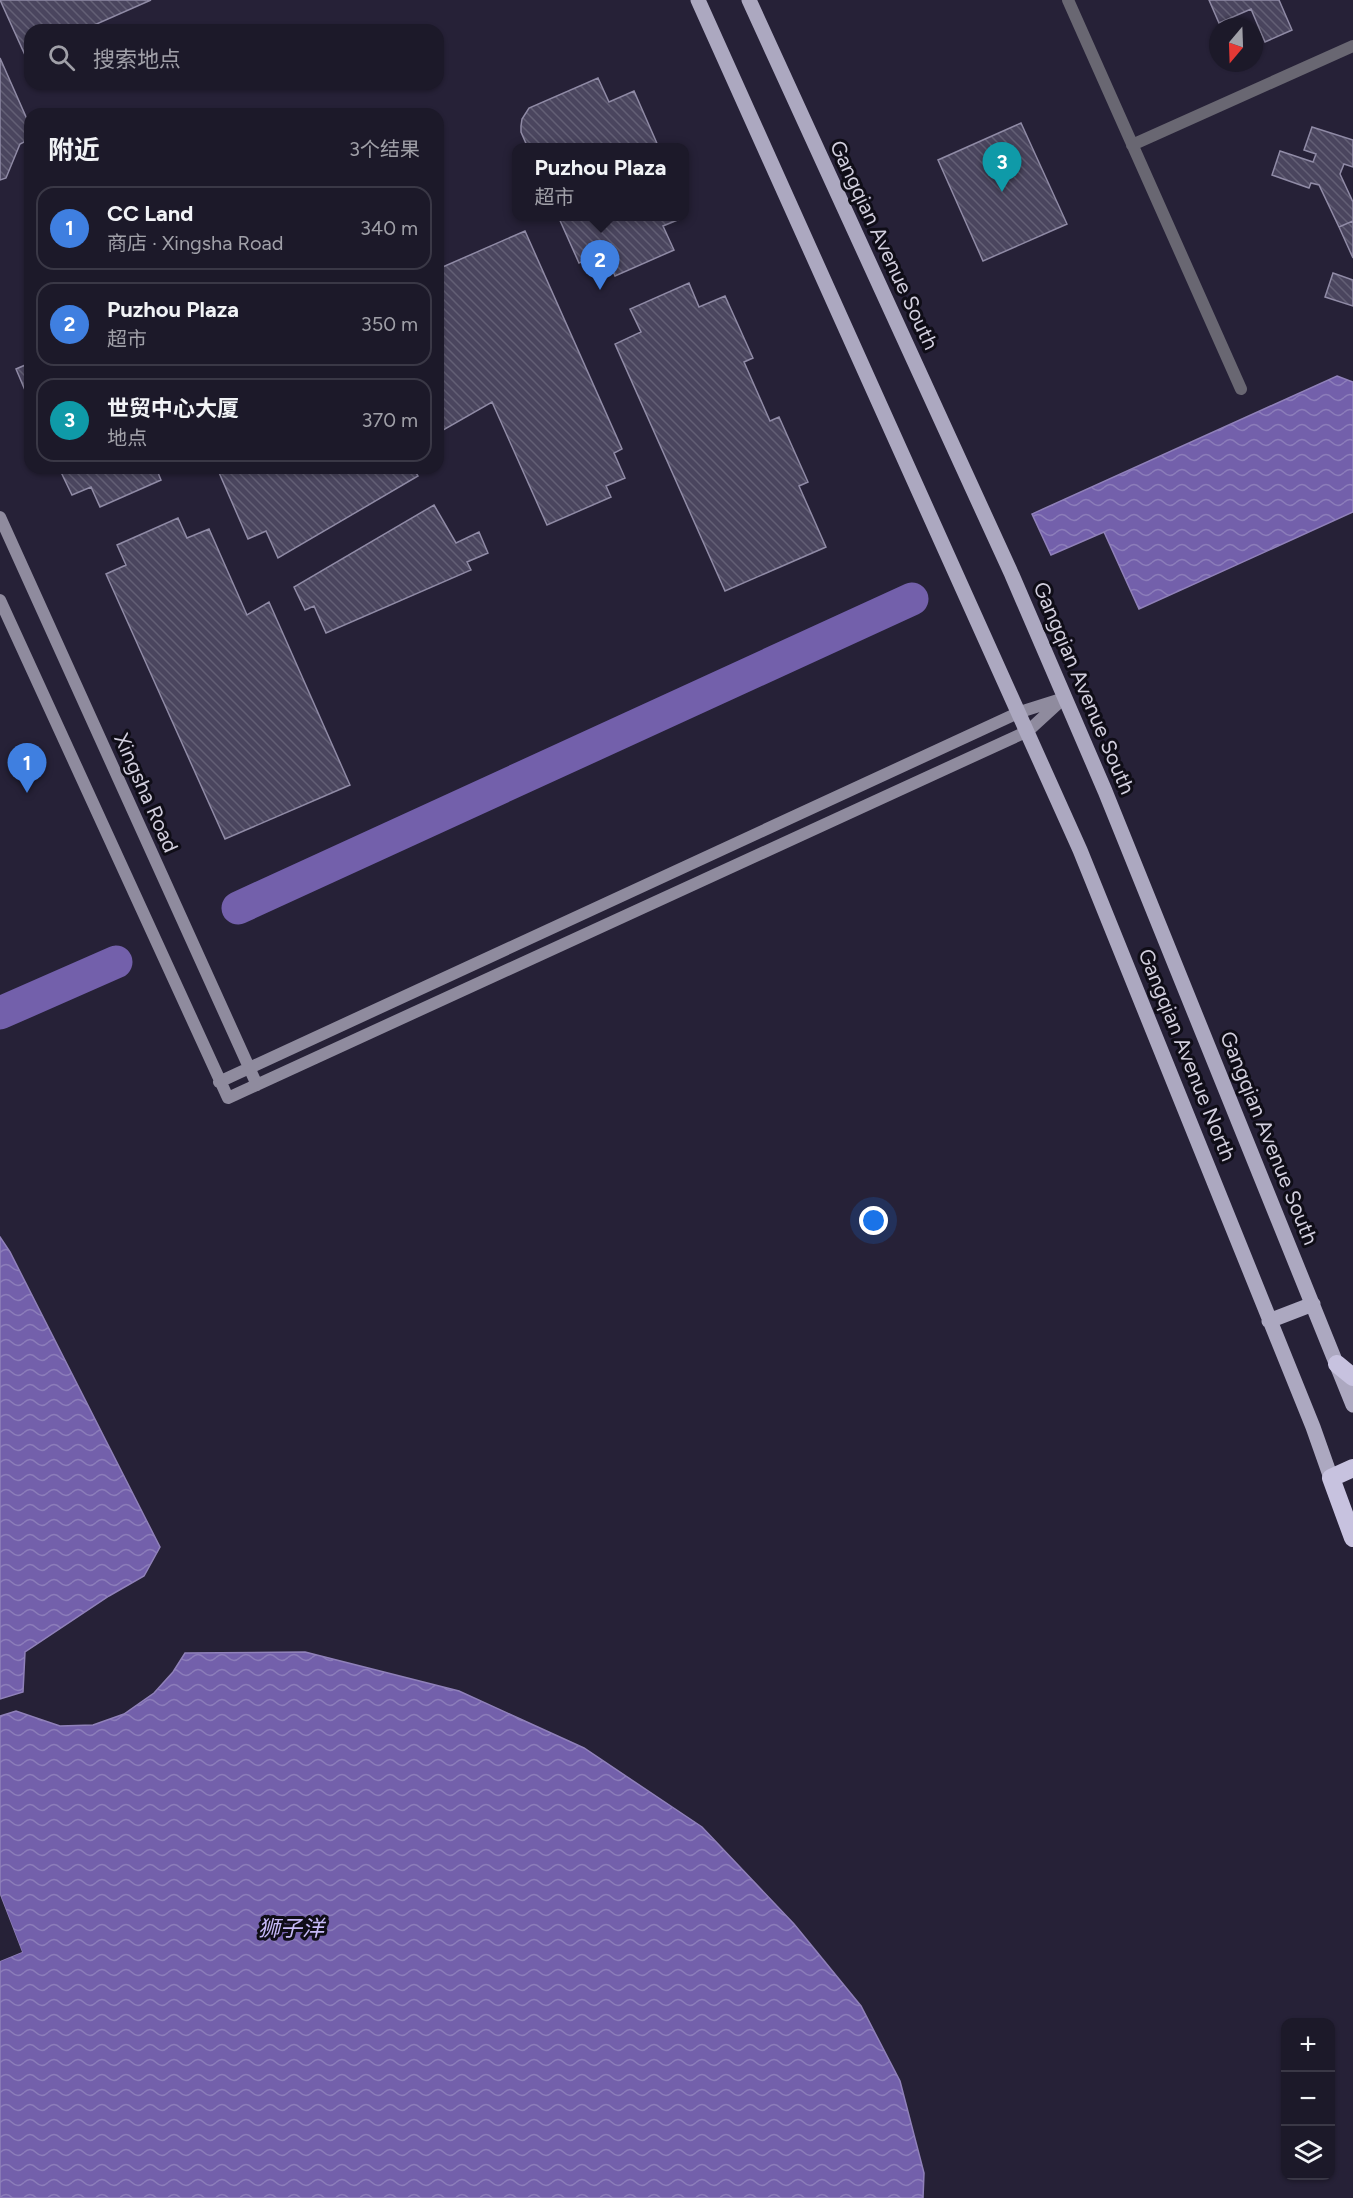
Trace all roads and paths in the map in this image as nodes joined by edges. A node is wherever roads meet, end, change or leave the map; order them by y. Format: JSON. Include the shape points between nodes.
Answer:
{"nodes":[{"id":1,"x":698,"y":0,"type":"edge"},
{"id":2,"x":749,"y":0,"type":"edge"},
{"id":3,"x":1068,"y":0,"type":"edge"},
{"id":4,"x":1353,"y":46,"type":"edge"},
{"id":5,"x":1132,"y":145,"type":"junction"},
{"id":6,"x":1241,"y":389,"type":"dead end"},
{"id":7,"x":0,"y":517,"type":"edge"},
{"id":8,"x":0,"y":600,"type":"edge"},
{"id":9,"x":1064,"y":698,"type":"junction"},
{"id":10,"x":1020,"y":712,"type":"junction"},
{"id":11,"x":1028,"y":731,"type":"junction"},
{"id":12,"x":250,"y":1068,"type":"junction"},
{"id":13,"x":219,"y":1082,"type":"junction"},
{"id":14,"x":257,"y":1085,"type":"junction"},
{"id":15,"x":1313,"y":1304,"type":"junction"},
{"id":16,"x":1269,"y":1321,"type":"junction"},
{"id":17,"x":1336,"y":1364,"type":"junction"},
{"id":18,"x":1353,"y":1377,"type":"edge"},
{"id":19,"x":1353,"y":1405,"type":"edge"},
{"id":20,"x":1353,"y":1468,"type":"edge"},
{"id":21,"x":1331,"y":1478,"type":"junction"},
{"id":22,"x":1346,"y":1495,"type":"edge"},
{"id":23,"x":1353,"y":1538,"type":"edge"}],
"edges":[{"from":1,"to":10,"type":"main road","name":"Gangqian Avenue North"},
{"from":2,"to":9,"type":"main road","name":"Gangqian Avenue South","via":[[1012,575]]},
{"from":3,"to":5,"type":"street"},
{"from":4,"to":5,"type":"street"},
{"from":5,"to":6,"type":"street"},
{"from":7,"to":12,"type":"street","name":"Xingsha Road"},
{"from":8,"to":13,"type":"street"},
{"from":9,"to":10,"type":"street"},
{"from":9,"to":11,"type":"street"},
{"from":9,"to":15,"type":"main road","name":"Gangqian Avenue South","via":[[1131,852]]},
{"from":10,"to":11,"type":"main road","name":"Gangqian Avenue North"},
{"from":10,"to":12,"type":"street"},
{"from":11,"to":14,"type":"street"},
{"from":11,"to":16,"type":"main road","name":"Gangqian Avenue North","via":[[1085,861]]},
{"from":12,"to":13,"type":"street"},
{"from":12,"to":14,"type":"street","name":"Xingsha Road"},
{"from":13,"to":14,"type":"street","via":[[228,1098]]},
{"from":15,"to":16,"type":"main road"},
{"from":15,"to":17,"type":"main road","name":"Gangqian Avenue South"},
{"from":16,"to":21,"type":"main road","name":"Gangqian Avenue North"},
{"from":17,"to":18,"type":"highway"},
{"from":17,"to":19,"type":"main road","name":"Gangqian Avenue South"},
{"from":20,"to":21,"type":"highway"},
{"from":21,"to":22,"type":"highway","name":"Gangqian Avenue North"},
{"from":22,"to":23,"type":"highway","name":"Gangqian Avenue North"}]}
